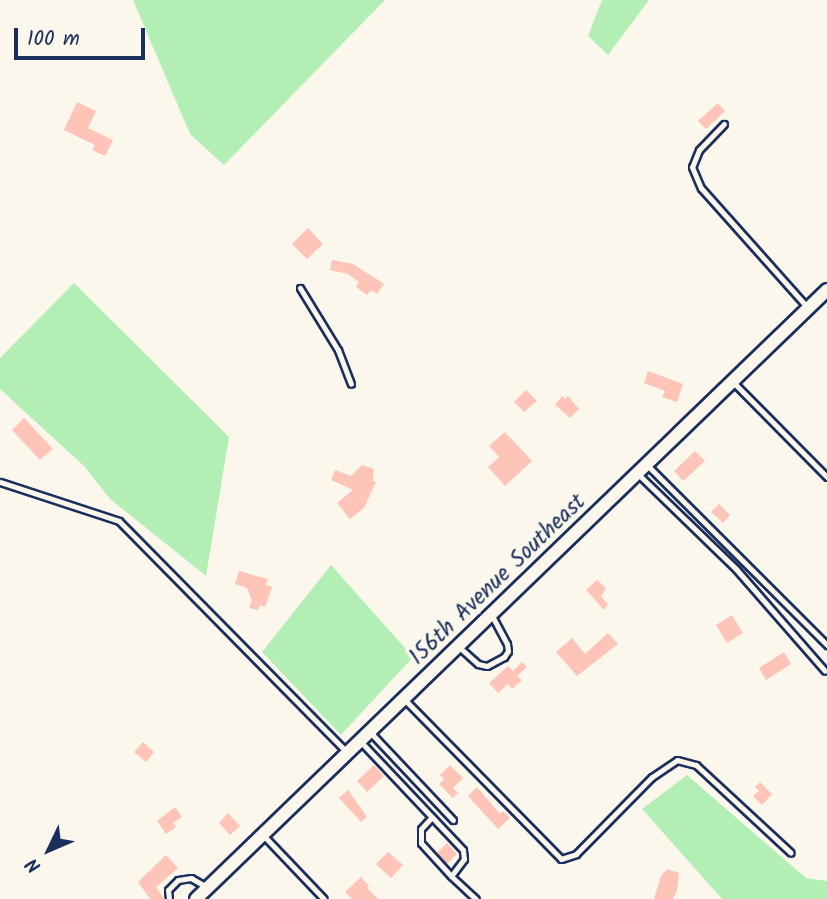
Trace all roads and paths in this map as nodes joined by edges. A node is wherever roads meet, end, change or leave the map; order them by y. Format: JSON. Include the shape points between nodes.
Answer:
{"nodes":[{"id":1,"x":724,"y":124,"type":"dead end"},
{"id":2,"x":300,"y":288,"type":"dead end"},
{"id":3,"x":827,"y":290,"type":"edge"},
{"id":4,"x":808,"y":308,"type":"junction"},
{"id":5,"x":733,"y":381,"type":"junction"},
{"id":6,"x":351,"y":384,"type":"dead end"},
{"id":7,"x":643,"y":470,"type":"junction"},
{"id":8,"x":827,"y":477,"type":"edge"},
{"id":9,"x":0,"y":482,"type":"edge"},
{"id":10,"x":491,"y":616,"type":"junction"},
{"id":11,"x":827,"y":645,"type":"edge"},
{"id":12,"x":459,"y":647,"type":"junction"},
{"id":13,"x":825,"y":671,"type":"dead end"},
{"id":14,"x":404,"y":699,"type":"junction"},
{"id":15,"x":365,"y":737,"type":"junction"},
{"id":16,"x":348,"y":753,"type":"junction"},
{"id":17,"x":432,"y":817,"type":"junction"},
{"id":18,"x":453,"y":820,"type":"dead end"},
{"id":19,"x":263,"y":835,"type":"junction"},
{"id":20,"x":791,"y":853,"type":"dead end"},
{"id":21,"x":452,"y":876,"type":"junction"},
{"id":22,"x":208,"y":888,"type":"junction"},
{"id":23,"x":169,"y":899,"type":"edge"},
{"id":24,"x":196,"y":899,"type":"edge"},
{"id":25,"x":324,"y":899,"type":"edge"},
{"id":26,"x":476,"y":899,"type":"edge"}],
"edges":[{"from":1,"to":4,"type":"lane","via":[[699,150],[692,167],[701,188]]},
{"from":2,"to":6,"type":"lane","via":[[338,350]]},
{"from":3,"to":4,"type":"street","name":"156th Avenue Southeast"},
{"from":4,"to":5,"type":"street","name":"156th Avenue Southeast"},
{"from":5,"to":7,"type":"street","name":"156th Avenue Southeast"},
{"from":5,"to":8,"type":"lane"},
{"from":7,"to":10,"type":"street","name":"156th Avenue Southeast"},
{"from":7,"to":11,"type":"lane"},
{"from":7,"to":13,"type":"lane"},
{"from":9,"to":16,"type":"lane","via":[[119,521]]},
{"from":10,"to":12,"type":"street","name":"156th Avenue Southeast"},
{"from":10,"to":12,"type":"lane","via":[[508,644],[504,657],[487,666],[478,664]]},
{"from":12,"to":14,"type":"street","name":"156th Avenue Southeast"},
{"from":14,"to":15,"type":"street","name":"156th Avenue Southeast"},
{"from":14,"to":20,"type":"lane","via":[[561,859],[576,854],[652,777],[677,760],[696,765]]},
{"from":15,"to":16,"type":"street","name":"156th Avenue Southeast"},
{"from":15,"to":17,"type":"lane"},
{"from":15,"to":18,"type":"lane"},
{"from":16,"to":19,"type":"street","name":"156th Avenue Southeast"},
{"from":17,"to":21,"type":"lane","via":[[463,850],[464,859]]},
{"from":17,"to":21,"type":"lane","via":[[421,829],[421,843]]},
{"from":19,"to":22,"type":"street","name":"156th Avenue Southeast"},
{"from":19,"to":25,"type":"lane"},
{"from":21,"to":26,"type":"lane"},
{"from":22,"to":23,"type":"lane","via":[[191,878],[178,880],[168,890]]},
{"from":22,"to":24,"type":"street","name":"156th Avenue Southeast"}]}
